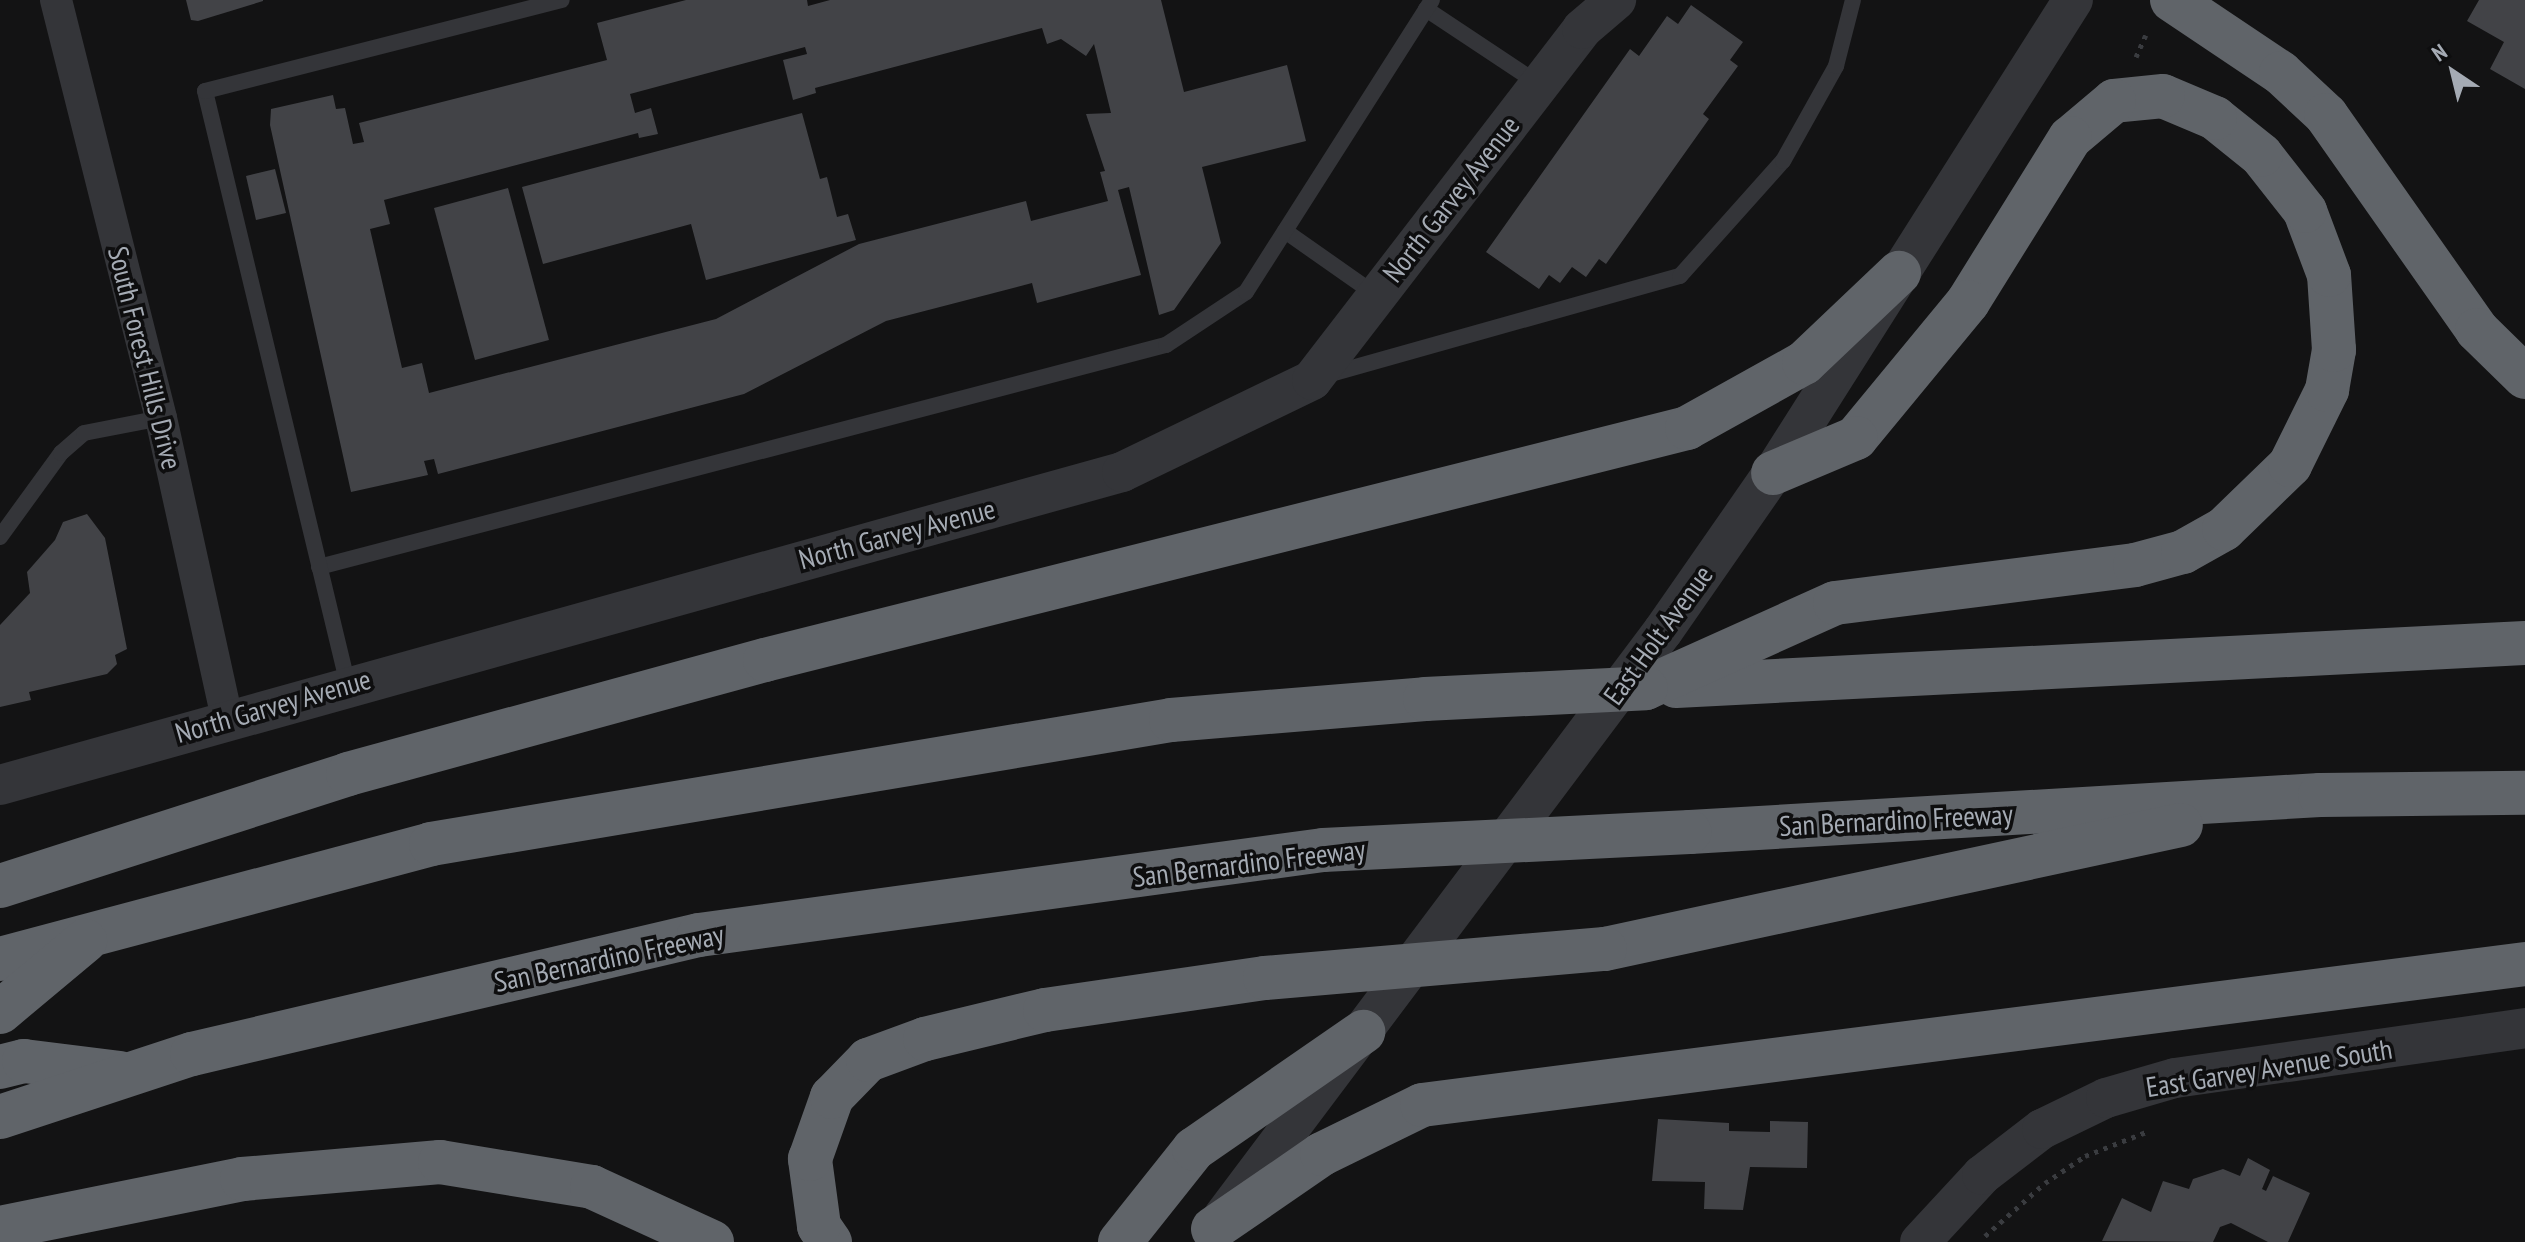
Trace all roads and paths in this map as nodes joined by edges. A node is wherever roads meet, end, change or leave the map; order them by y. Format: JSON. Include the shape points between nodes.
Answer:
{"nodes":[{"id":1,"x":56,"y":0,"type":"edge"},
{"id":2,"x":562,"y":0,"type":"edge"},
{"id":3,"x":1616,"y":0,"type":"edge"},
{"id":4,"x":1853,"y":0,"type":"edge"},
{"id":5,"x":2073,"y":0,"type":"edge"},
{"id":6,"x":2172,"y":0,"type":"edge"},
{"id":7,"x":1429,"y":5,"type":"edge"},
{"id":8,"x":2146,"y":35,"type":"dead end"},
{"id":9,"x":2135,"y":70,"type":"dead end"},
{"id":10,"x":1539,"y":84,"type":"junction"},
{"id":11,"x":1285,"y":231,"type":"junction"},
{"id":12,"x":1899,"y":273,"type":"junction"},
{"id":13,"x":1376,"y":295,"type":"junction"},
{"id":14,"x":2525,"y":377,"type":"edge"},
{"id":15,"x":1312,"y":380,"type":"junction"},
{"id":16,"x":161,"y":418,"type":"junction"},
{"id":17,"x":1773,"y":473,"type":"junction"},
{"id":18,"x":0,"y":537,"type":"edge"},
{"id":19,"x":319,"y":567,"type":"junction"},
{"id":20,"x":2525,"y":643,"type":"edge"},
{"id":21,"x":348,"y":685,"type":"junction"},
{"id":22,"x":1646,"y":688,"type":"junction"},
{"id":23,"x":227,"y":718,"type":"junction"},
{"id":24,"x":0,"y":785,"type":"edge"},
{"id":25,"x":2525,"y":793,"type":"edge"},
{"id":26,"x":2320,"y":795,"type":"junction"},
{"id":27,"x":0,"y":886,"type":"edge"},
{"id":28,"x":95,"y":931,"type":"junction"},
{"id":29,"x":0,"y":959,"type":"edge"},
{"id":30,"x":2525,"y":964,"type":"edge"},
{"id":31,"x":0,"y":1012,"type":"edge"},
{"id":32,"x":2525,"y":1028,"type":"edge"},
{"id":33,"x":1363,"y":1032,"type":"junction"},
{"id":34,"x":0,"y":1067,"type":"edge"},
{"id":35,"x":134,"y":1075,"type":"junction"},
{"id":36,"x":0,"y":1117,"type":"edge"},
{"id":37,"x":2152,"y":1130,"type":"dead end"},
{"id":38,"x":0,"y":1228,"type":"edge"},
{"id":39,"x":1208,"y":1236,"type":"edge"},
{"id":40,"x":712,"y":1242,"type":"edge"},
{"id":41,"x":830,"y":1242,"type":"edge"},
{"id":42,"x":1120,"y":1242,"type":"edge"},
{"id":43,"x":1920,"y":1242,"type":"edge"},
{"id":44,"x":1979,"y":1242,"type":"edge"}],
"edges":[{"from":1,"to":16,"type":"street","name":"South Forest Hills Drive"},
{"from":2,"to":19,"type":"lane","via":[[205,91]]},
{"from":3,"to":10,"type":"street","name":"North Garvey Avenue","via":[[1582,29]]},
{"from":4,"to":15,"type":"lane","via":[[1836,66],[1783,161],[1680,276]]},
{"from":5,"to":12,"type":"street","name":"East Holt Avenue"},
{"from":6,"to":14,"type":"highway","via":[[2281,73],[2326,115],[2477,330]]},
{"from":7,"to":10,"type":"lane"},
{"from":7,"to":11,"type":"lane"},
{"from":8,"to":9,"type":"path"},
{"from":10,"to":13,"type":"street","name":"North Garvey Avenue"},
{"from":11,"to":13,"type":"lane"},
{"from":11,"to":19,"type":"lane","via":[[1246,292],[1166,345]]},
{"from":12,"to":17,"type":"street","name":"East Holt Avenue"},
{"from":12,"to":27,"type":"highway","via":[[1804,363],[1687,428],[765,660],[348,774]]},
{"from":13,"to":15,"type":"street","name":"North Garvey Avenue"},
{"from":15,"to":21,"type":"street","name":"North Garvey Avenue","via":[[1122,472]]},
{"from":16,"to":18,"type":"lane","via":[[84,433],[61,453]]},
{"from":16,"to":23,"type":"street","name":"South Forest Hills Drive"},
{"from":17,"to":22,"type":"highway","via":[[1856,438],[1968,302],[2070,138],[2114,101],[2163,96],[2188,105],[2239,136],[2285,181],[2305,211],[2329,275],[2334,350],[2327,390],[2310,433],[2259,500],[2224,529],[2183,552],[2135,565],[1835,603]]},
{"from":17,"to":33,"type":"street","name":"East Holt Avenue","via":[[1663,631]]},
{"from":19,"to":21,"type":"lane"},
{"from":20,"to":22,"type":"highway"},
{"from":21,"to":23,"type":"street","name":"North Garvey Avenue"},
{"from":22,"to":28,"type":"highway","bridge":true,"via":[[1171,720],[431,844]]},
{"from":23,"to":24,"type":"street","name":"North Garvey Avenue"},
{"from":25,"to":26,"type":"highway","name":"San Bernardino Freeway"},
{"from":26,"to":35,"type":"highway","name":"San Bernardino Freeway","bridge":true,"via":[[1323,850],[699,935],[192,1054]]},
{"from":26,"to":41,"type":"highway","bridge":true,"via":[[1605,949],[1265,978],[1045,1010],[925,1039],[868,1060],[832,1097],[810,1159],[819,1226]]},
{"from":28,"to":29,"type":"highway"},
{"from":28,"to":31,"type":"highway"},
{"from":30,"to":39,"type":"highway","via":[[1422,1105],[1322,1154]]},
{"from":32,"to":43,"type":"street","name":"East Garvey Avenue South","via":[[2175,1078],[2106,1098],[2042,1129],[1982,1175]]},
{"from":33,"to":39,"type":"street","name":"East Holt Avenue"},
{"from":33,"to":42,"type":"highway","via":[[1194,1149]]},
{"from":34,"to":35,"type":"highway","via":[[24,1061]]},
{"from":35,"to":36,"type":"highway","name":"San Bernardino Freeway"},
{"from":37,"to":44,"type":"path","via":[[2085,1156],[2045,1183]]},
{"from":38,"to":40,"type":"highway","via":[[242,1179],[440,1162],[592,1187]]}]}
